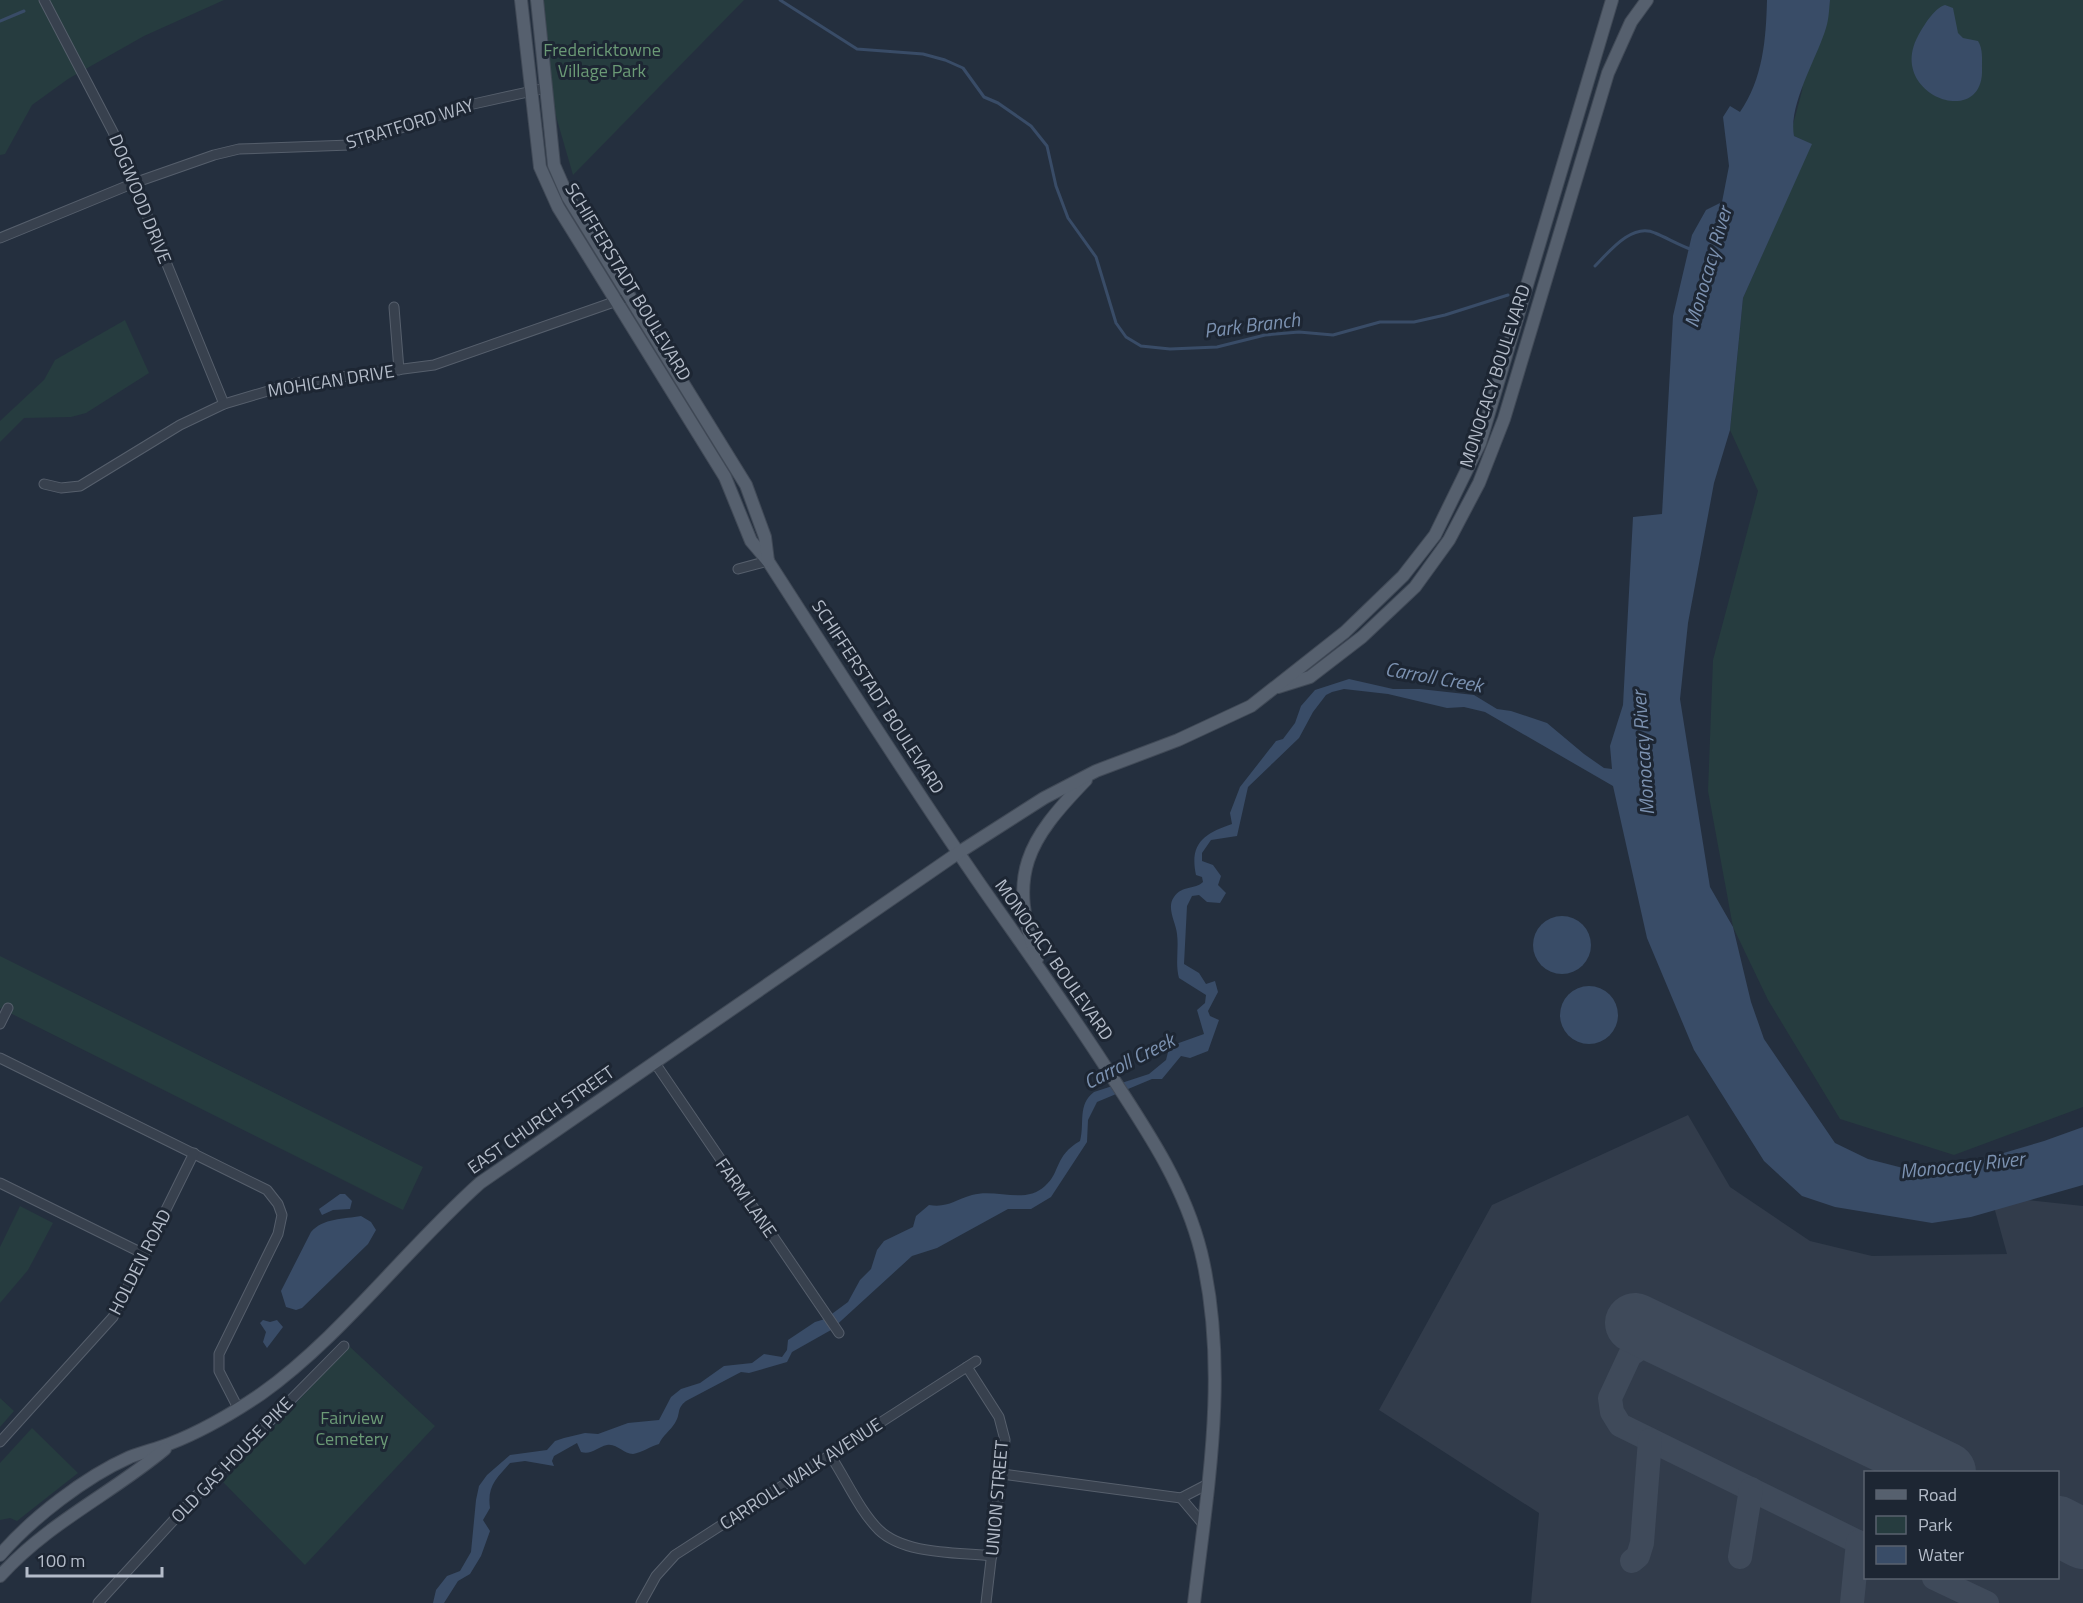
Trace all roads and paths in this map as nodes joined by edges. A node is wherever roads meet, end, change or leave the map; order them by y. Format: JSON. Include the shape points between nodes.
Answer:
{"nodes":[{"id":1,"x":44,"y":0,"type":"edge"},
{"id":2,"x":521,"y":0,"type":"edge"},
{"id":3,"x":537,"y":0,"type":"edge"},
{"id":4,"x":1612,"y":0,"type":"edge"},
{"id":5,"x":1647,"y":0,"type":"edge"},
{"id":6,"x":546,"y":88,"type":"junction"},
{"id":7,"x":531,"y":92,"type":"junction"},
{"id":8,"x":134,"y":183,"type":"junction"},
{"id":9,"x":0,"y":238,"type":"edge"},
{"id":10,"x":631,"y":296,"type":"junction"},
{"id":11,"x":617,"y":302,"type":"junction"},
{"id":12,"x":394,"y":307,"type":"dead end"},
{"id":13,"x":399,"y":370,"type":"junction"},
{"id":14,"x":224,"y":404,"type":"junction"},
{"id":15,"x":44,"y":484,"type":"dead end"},
{"id":16,"x":768,"y":561,"type":"junction"},
{"id":17,"x":738,"y":569,"type":"dead end"},
{"id":18,"x":1274,"y":689,"type":"junction"},
{"id":19,"x":1096,"y":771,"type":"junction"},
{"id":20,"x":958,"y":853,"type":"junction"},
{"id":21,"x":1041,"y":972,"type":"junction"},
{"id":22,"x":8,"y":1008,"type":"dead end"},
{"id":23,"x":0,"y":1024,"type":"edge"},
{"id":24,"x":0,"y":1058,"type":"edge"},
{"id":25,"x":655,"y":1063,"type":"junction"},
{"id":26,"x":194,"y":1153,"type":"junction"},
{"id":27,"x":0,"y":1183,"type":"edge"},
{"id":28,"x":144,"y":1254,"type":"junction"},
{"id":29,"x":840,"y":1333,"type":"dead end"},
{"id":30,"x":344,"y":1346,"type":"dead end"},
{"id":31,"x":976,"y":1361,"type":"dead end"},
{"id":32,"x":968,"y":1367,"type":"junction"},
{"id":33,"x":238,"y":1408,"type":"junction"},
{"id":34,"x":0,"y":1442,"type":"edge"},
{"id":35,"x":170,"y":1444,"type":"junction"},
{"id":36,"x":830,"y":1455,"type":"junction"},
{"id":37,"x":1002,"y":1474,"type":"junction"},
{"id":38,"x":1208,"y":1484,"type":"junction"},
{"id":39,"x":1181,"y":1498,"type":"junction"},
{"id":40,"x":1203,"y":1524,"type":"junction"},
{"id":41,"x":1,"y":1550,"type":"edge"},
{"id":42,"x":992,"y":1556,"type":"junction"},
{"id":43,"x":14,"y":1560,"type":"junction"},
{"id":44,"x":0,"y":1576,"type":"edge"},
{"id":45,"x":98,"y":1603,"type":"edge"},
{"id":46,"x":641,"y":1603,"type":"edge"},
{"id":47,"x":986,"y":1603,"type":"edge"},
{"id":48,"x":1194,"y":1603,"type":"edge"}],
"edges":[{"from":1,"to":8,"type":"street","name":"DOGWOOD DRIVE","via":[[113,132]]},
{"from":2,"to":7,"type":"main road","name":"SCHIFFERSTADT BOULEVARD"},
{"from":3,"to":6,"type":"main road","name":"SCHIFFERSTADT BOULEVARD"},
{"from":4,"to":18,"type":"main road","name":"MONOCACY BOULEVARD","via":[[1493,403],[1480,443],[1454,498],[1435,535],[1403,576],[1345,632]]},
{"from":5,"to":18,"type":"main road","name":"MONOCACY BOULEVARD","via":[[1631,22],[1608,73],[1504,418],[1479,483],[1449,540],[1415,587],[1362,637],[1310,677]]},
{"from":6,"to":7,"type":"street","name":"STRATFORD WAY"},
{"from":6,"to":10,"type":"main road","name":"SCHIFFERSTADT BOULEVARD","via":[[554,165],[568,197]]},
{"from":7,"to":8,"type":"street","name":"STRATFORD WAY","via":[[469,105],[350,145],[238,149]]},
{"from":7,"to":11,"type":"main road","name":"SCHIFFERSTADT BOULEVARD","via":[[545,180]]},
{"from":8,"to":9,"type":"street","name":"STRATFORD WAY"},
{"from":8,"to":14,"type":"street","name":"DOGWOOD DRIVE"},
{"from":10,"to":11,"type":"street","name":"MOHICAN DRIVE"},
{"from":10,"to":16,"type":"main road","name":"SCHIFFERSTADT BOULEVARD","via":[[746,484],[765,537]]},
{"from":11,"to":13,"type":"street","name":"MOHICAN DRIVE","via":[[456,359]]},
{"from":11,"to":16,"type":"main road","name":"SCHIFFERSTADT BOULEVARD","via":[[725,477],[751,541]]},
{"from":12,"to":13,"type":"street"},
{"from":13,"to":14,"type":"street","name":"MOHICAN DRIVE","via":[[295,383]]},
{"from":14,"to":15,"type":"street","name":"MOHICAN DRIVE","via":[[180,425],[80,486],[61,488]]},
{"from":16,"to":17,"type":"street"},
{"from":16,"to":20,"type":"main road","name":"SCHIFFERSTADT BOULEVARD"},
{"from":18,"to":19,"type":"main road","name":"MONOCACY BOULEVARD","via":[[1215,725]]},
{"from":19,"to":20,"type":"main road","name":"MONOCACY BOULEVARD","via":[[1044,798]]},
{"from":19,"to":21,"type":"main road","via":[[1038,834],[1027,863],[1023,901]]},
{"from":20,"to":21,"type":"main road","name":"MONOCACY BOULEVARD"},
{"from":20,"to":25,"type":"main road","name":"EAST CHURCH STREET"},
{"from":21,"to":38,"type":"main road","name":"MONOCACY BOULEVARD","via":[[1152,1138],[1182,1192],[1200,1252],[1212,1313],[1214,1434]]},
{"from":22,"to":23,"type":"street"},
{"from":24,"to":26,"type":"street"},
{"from":25,"to":29,"type":"street","name":"FARM LANE"},
{"from":25,"to":33,"type":"main road","name":"EAST CHURCH STREET","via":[[480,1183],[312,1352]]},
{"from":26,"to":28,"type":"street","name":"HOLDEN ROAD"},
{"from":26,"to":33,"type":"street","via":[[267,1190],[282,1215],[278,1234],[219,1354],[219,1371]]},
{"from":27,"to":28,"type":"street"},
{"from":28,"to":34,"type":"street","name":"HOLDEN ROAD","via":[[107,1326]]},
{"from":30,"to":45,"type":"street","name":"OLD GAS HOUSE PIKE"},
{"from":31,"to":32,"type":"street","name":"CARROLL WALK AVENUE"},
{"from":32,"to":36,"type":"street","name":"CARROLL WALK AVENUE"},
{"from":32,"to":37,"type":"street","name":"UNION STREET","via":[[999,1417],[1005,1440]]},
{"from":33,"to":35,"type":"main road","name":"EAST CHURCH STREET"},
{"from":35,"to":41,"type":"main road","name":"EAST CHURCH STREET","via":[[130,1457],[79,1486]]},
{"from":35,"to":43,"type":"main road","name":"EAST CHURCH STREET","via":[[143,1467],[55,1525]]},
{"from":36,"to":42,"type":"street","via":[[866,1512],[894,1540],[918,1547]]},
{"from":36,"to":46,"type":"street","name":"CARROLL WALK AVENUE","via":[[675,1555],[646,1590]]},
{"from":37,"to":39,"type":"street"},
{"from":37,"to":42,"type":"street","name":"UNION STREET"},
{"from":38,"to":39,"type":"street"},
{"from":38,"to":40,"type":"main road","name":"MONOCACY BOULEVARD"},
{"from":39,"to":40,"type":"street"},
{"from":40,"to":48,"type":"main road","name":"MONOCACY BOULEVARD"},
{"from":41,"to":43,"type":"street"},
{"from":42,"to":47,"type":"street","name":"UNION STREET"},
{"from":43,"to":44,"type":"main road","name":"EAST CHURCH STREET"}]}
